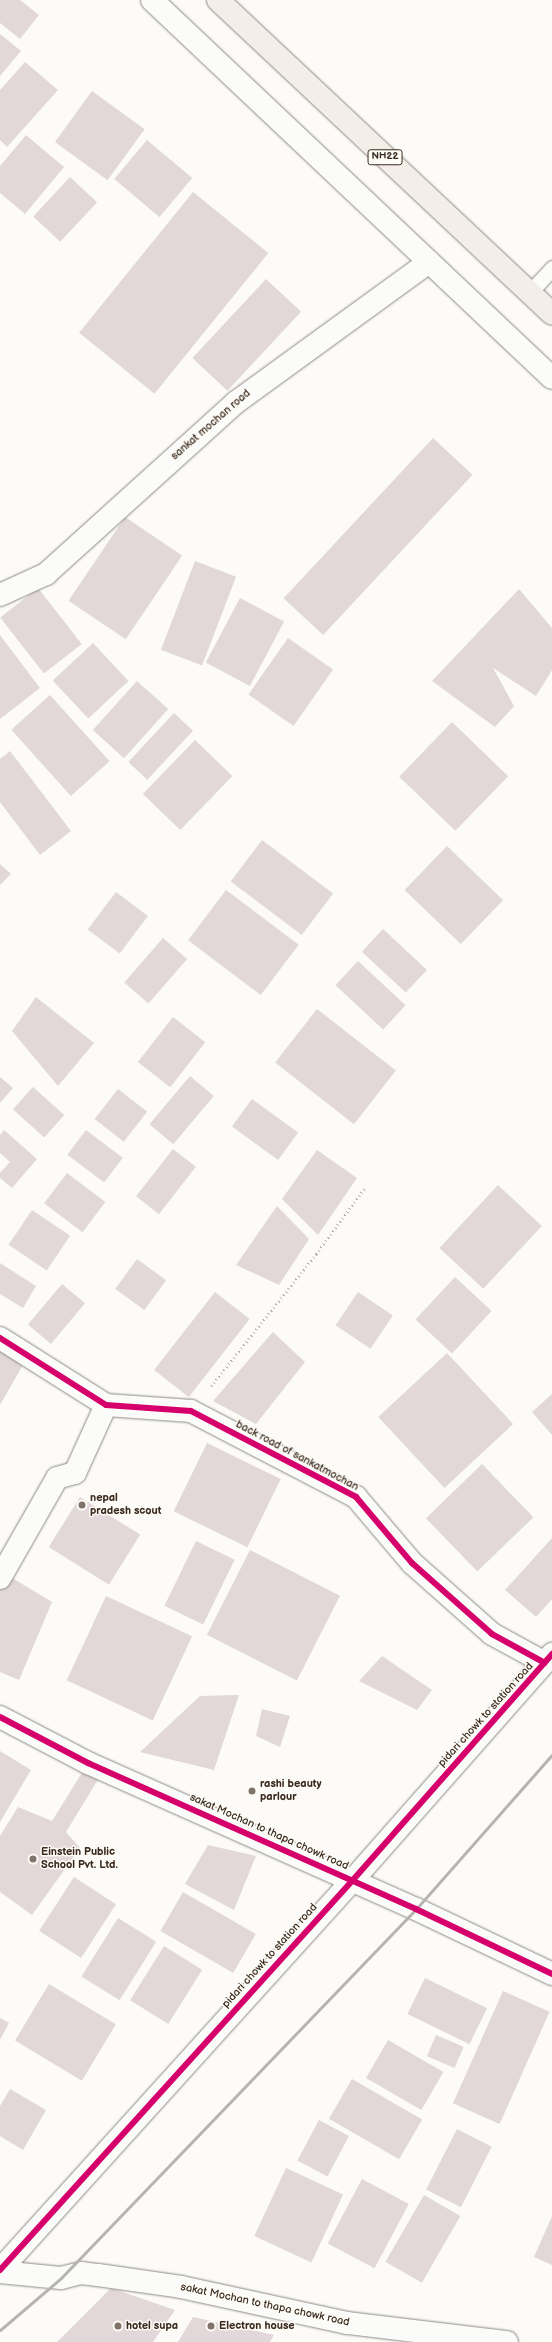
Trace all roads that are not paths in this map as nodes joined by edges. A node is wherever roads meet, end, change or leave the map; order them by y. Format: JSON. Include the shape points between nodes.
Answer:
{"nodes":[{"id":1,"x":152,"y":0,"type":"edge"},
{"id":2,"x":218,"y":0,"type":"edge"},
{"id":3,"x":429,"y":262,"type":"junction"},
{"id":4,"x":552,"y":268,"type":"edge"},
{"id":5,"x":530,"y":292,"type":"junction"},
{"id":6,"x":552,"y":314,"type":"edge"},
{"id":7,"x":552,"y":378,"type":"edge"},
{"id":8,"x":0,"y":594,"type":"edge"},
{"id":9,"x":0,"y":1338,"type":"edge"},
{"id":10,"x":106,"y":1405,"type":"junction"},
{"id":11,"x":0,"y":1578,"type":"edge"},
{"id":12,"x":549,"y":1659,"type":"edge"},
{"id":13,"x":0,"y":1717,"type":"edge"},
{"id":14,"x":352,"y":1881,"type":"junction"},
{"id":15,"x":552,"y":1974,"type":"edge"},
{"id":16,"x":0,"y":2271,"type":"edge"},
{"id":17,"x":507,"y":2342,"type":"edge"}],
"edges":[{"from":1,"to":3,"type":"street"},
{"from":2,"to":5,"type":"highway","number":"NH22"},
{"from":3,"to":7,"type":"street"},
{"from":3,"to":8,"type":"street","name":"sankat mochan road","via":[[235,402],[46,574]]},
{"from":4,"to":5,"type":"lane"},
{"from":5,"to":6,"type":"highway","number":"NH22"},
{"from":9,"to":10,"type":"street","name":"back road of sankatmochan"},
{"from":10,"to":11,"type":"street","via":[[75,1473],[57,1478]]},
{"from":10,"to":12,"type":"street","name":"back road of sankatmochan","via":[[191,1411],[356,1497],[412,1563],[492,1634]]},
{"from":12,"to":14,"type":"street","name":"pidari chowk to station road"},
{"from":13,"to":14,"type":"street","name":"sakat Mochan to thapa chowk road","via":[[88,1763]]},
{"from":14,"to":15,"type":"street","name":"sakat Mochan to thapa chowk road"},
{"from":14,"to":16,"type":"street","name":"pidari chowk to station road"},
{"from":16,"to":17,"type":"street","name":"sakat Mochan to thapa chowk road","via":[[61,2278],[81,2273],[98,2275],[181,2287],[347,2323]]}]}
